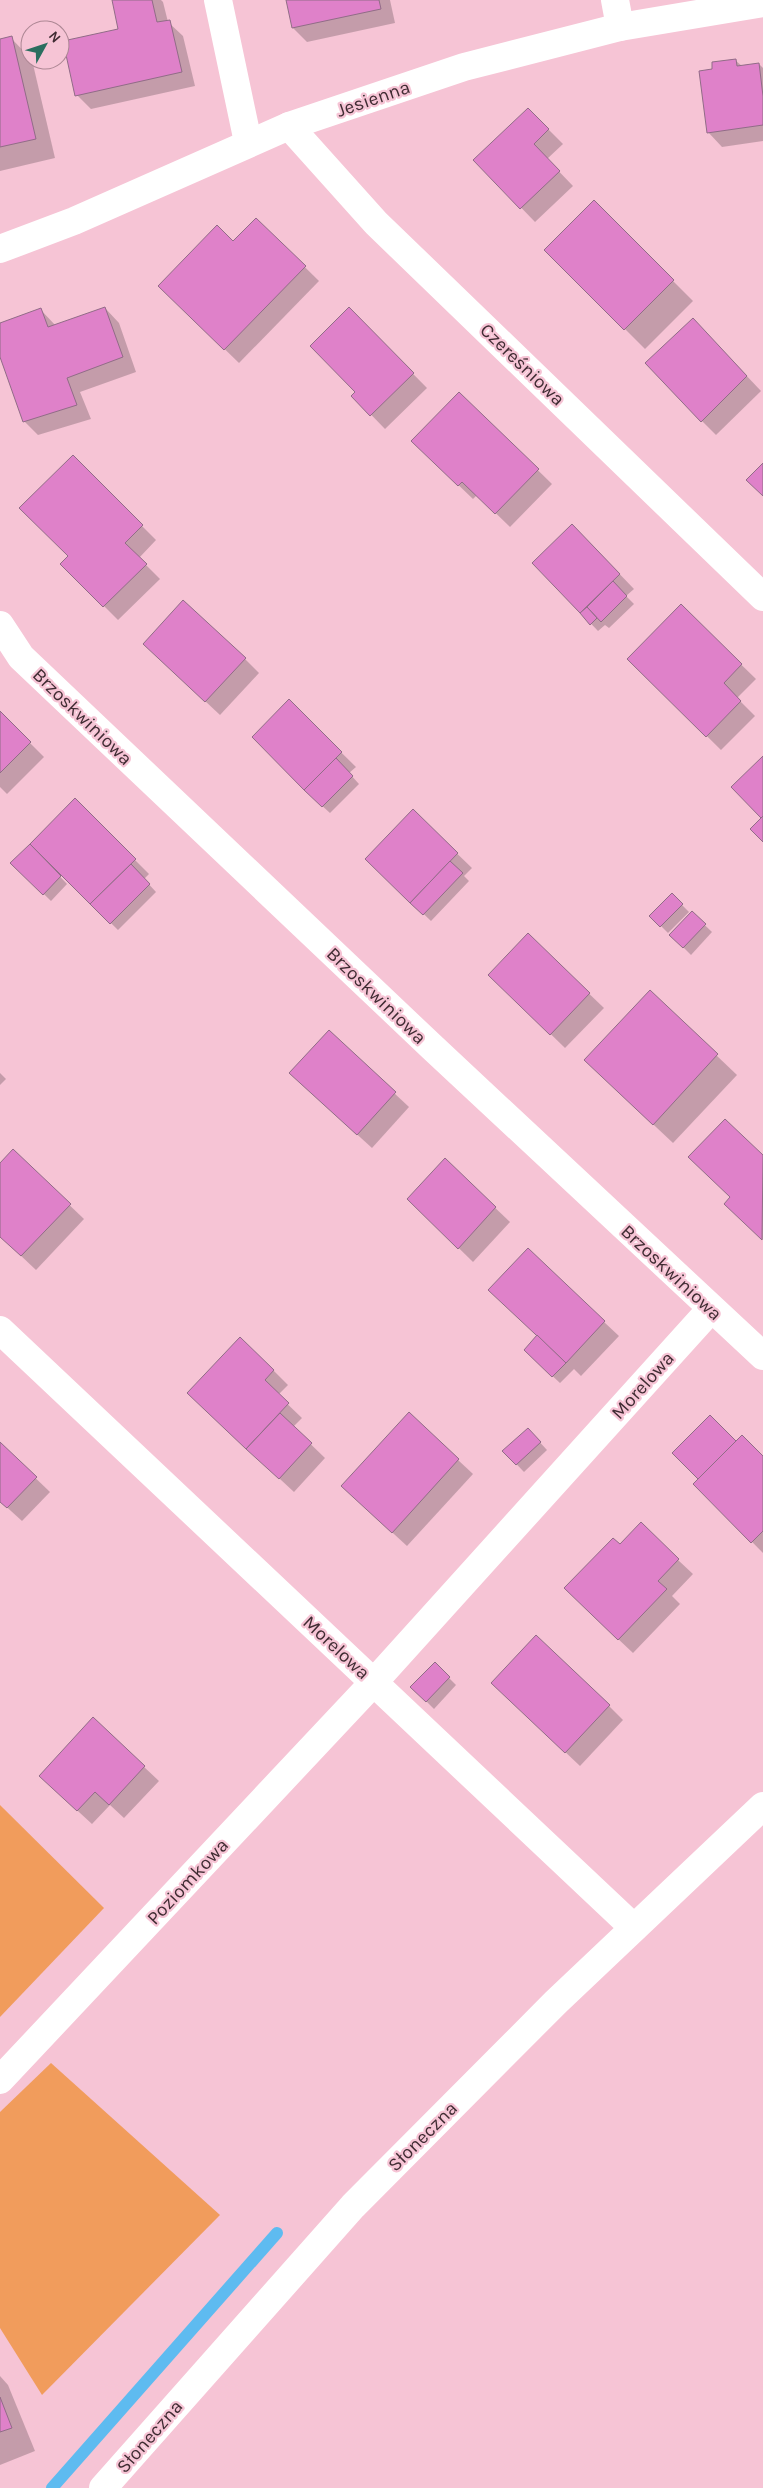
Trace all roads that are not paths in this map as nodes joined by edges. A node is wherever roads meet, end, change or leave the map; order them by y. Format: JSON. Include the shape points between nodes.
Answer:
{"nodes":[{"id":1,"x":218,"y":0,"type":"edge"},
{"id":2,"x":615,"y":0,"type":"edge"},
{"id":3,"x":763,"y":3,"type":"edge"},
{"id":4,"x":620,"y":28,"type":"junction"},
{"id":5,"x":289,"y":126,"type":"junction"},
{"id":6,"x":248,"y":142,"type":"junction"},
{"id":7,"x":0,"y":249,"type":"edge"},
{"id":8,"x":763,"y":597,"type":"edge"},
{"id":9,"x":0,"y":625,"type":"edge"},
{"id":10,"x":711,"y":1309,"type":"junction"},
{"id":11,"x":0,"y":1330,"type":"edge"},
{"id":12,"x":763,"y":1356,"type":"edge"},
{"id":13,"x":374,"y":1682,"type":"junction"},
{"id":14,"x":763,"y":1806,"type":"edge"},
{"id":15,"x":634,"y":1928,"type":"junction"},
{"id":16,"x":0,"y":2080,"type":"edge"},
{"id":17,"x":103,"y":2488,"type":"edge"}],
"edges":[{"from":1,"to":6,"type":"street"},
{"from":2,"to":4,"type":"street"},
{"from":3,"to":4,"type":"street","name":"Jesienna"},
{"from":4,"to":5,"type":"street","name":"Jesienna","via":[[464,67]]},
{"from":5,"to":6,"type":"street","name":"Jesienna"},
{"from":5,"to":8,"type":"street","name":"Czereśniowa","via":[[376,223]]},
{"from":6,"to":7,"type":"street","name":"Jesienna","via":[[74,221]]},
{"from":9,"to":10,"type":"street","name":"Brzoskwiniowa","via":[[21,657]]},
{"from":10,"to":12,"type":"street","name":"Brzoskwiniowa"},
{"from":10,"to":13,"type":"street","name":"Morelowa"},
{"from":11,"to":13,"type":"street","name":"Morelowa"},
{"from":13,"to":15,"type":"street"},
{"from":13,"to":16,"type":"street","name":"Poziomkowa"},
{"from":14,"to":15,"type":"street","name":"Słoneczna"},
{"from":15,"to":17,"type":"street","name":"Słoneczna","via":[[353,2206]]}]}
